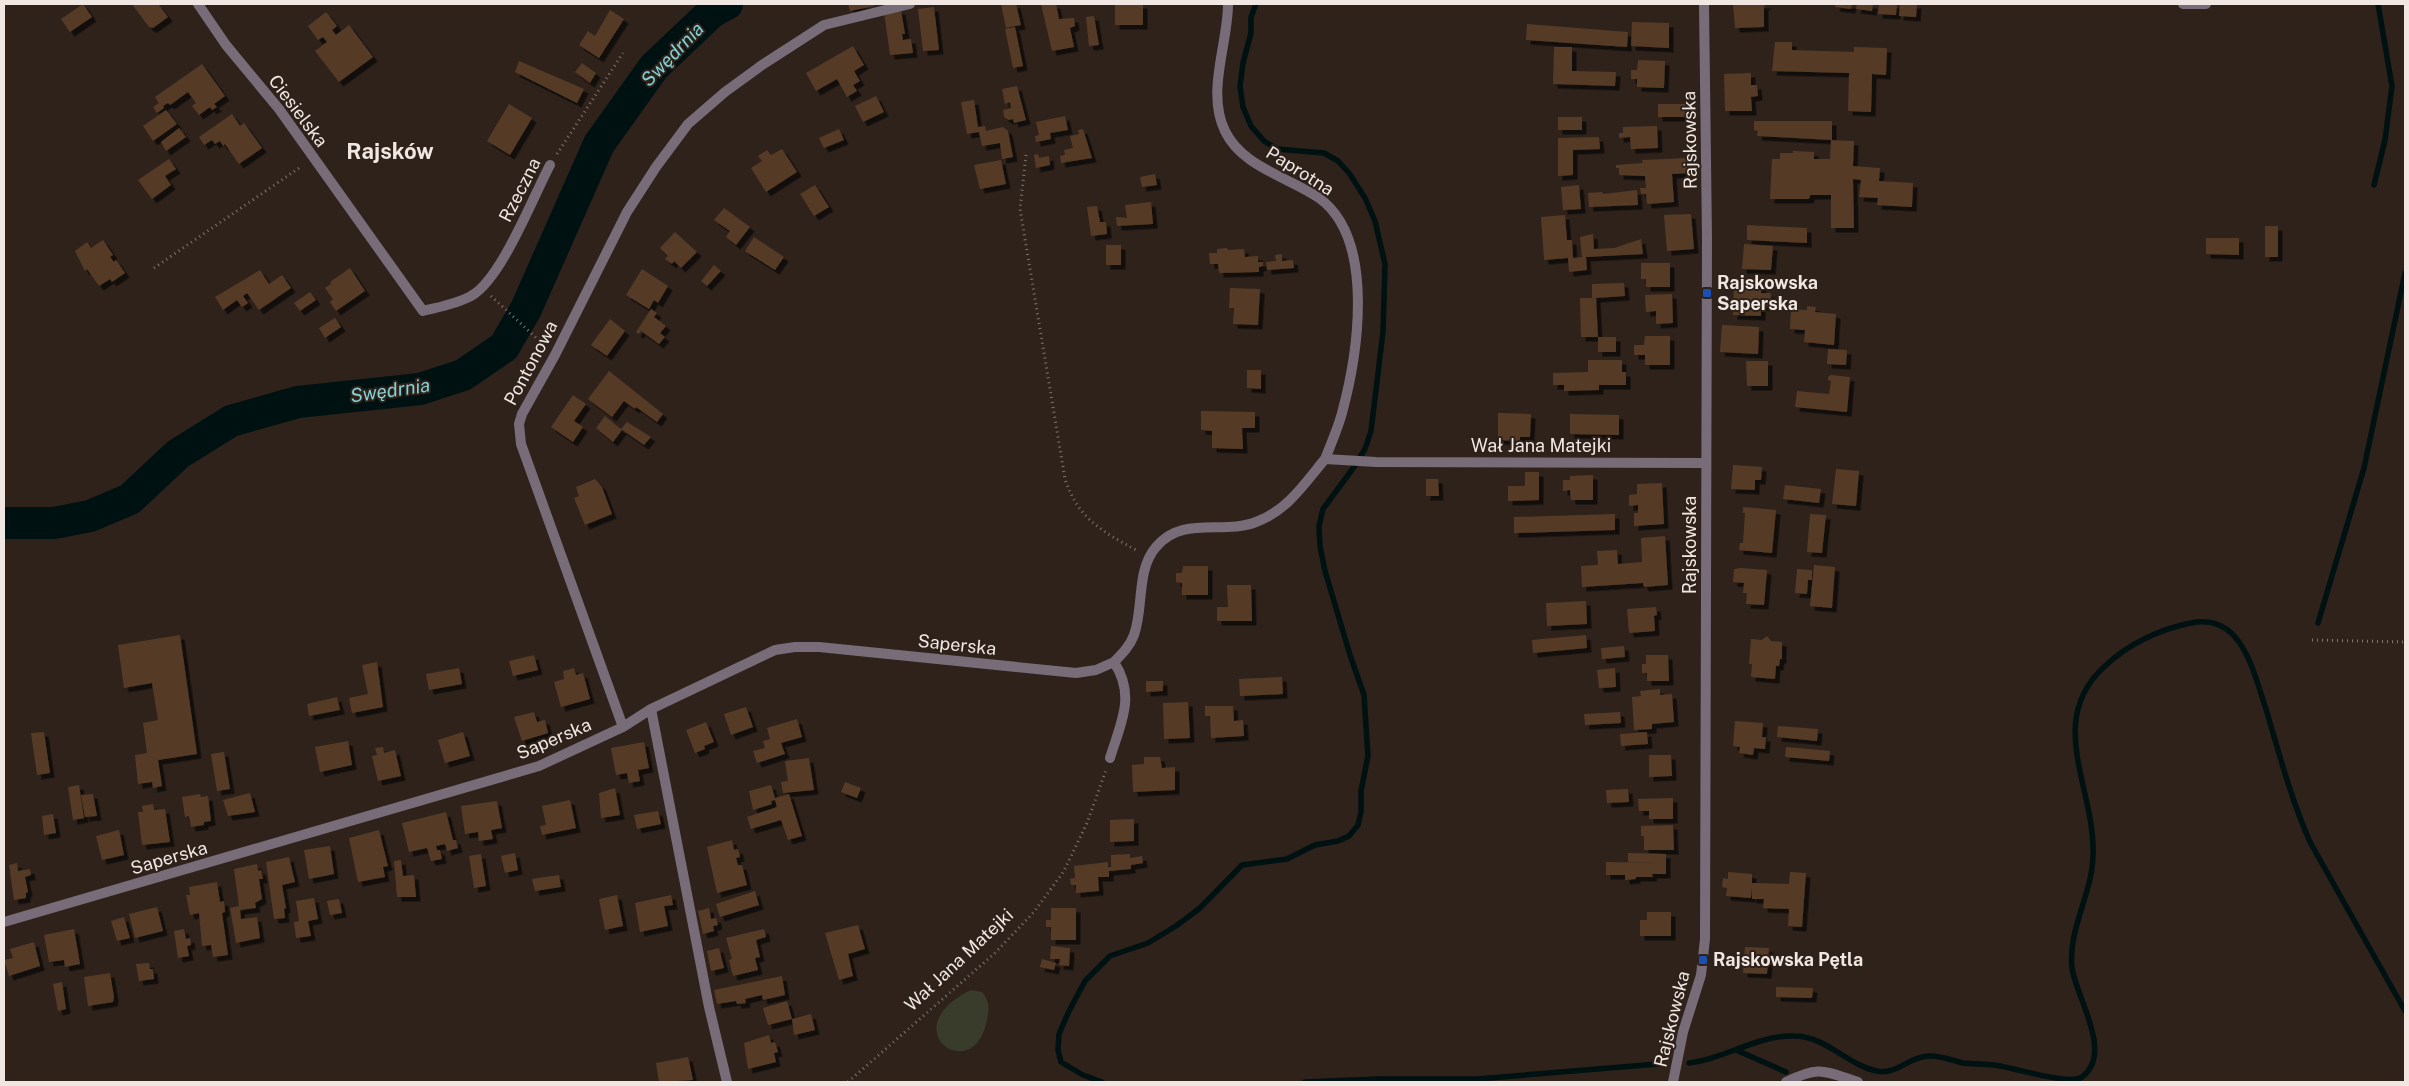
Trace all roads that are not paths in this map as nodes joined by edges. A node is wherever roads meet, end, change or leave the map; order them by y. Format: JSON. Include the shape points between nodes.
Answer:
{"nodes":[{"id":1,"x":198,"y":4,"type":"edge"},
{"id":2,"x":910,"y":4,"type":"edge"},
{"id":3,"x":1228,"y":4,"type":"edge"},
{"id":4,"x":1704,"y":4,"type":"edge"},
{"id":5,"x":2183,"y":4,"type":"edge"},
{"id":6,"x":2206,"y":4,"type":"edge"},
{"id":7,"x":550,"y":165,"type":"road end"},
{"id":8,"x":423,"y":311,"type":"joint"},
{"id":9,"x":1325,"y":459,"type":"junction"},
{"id":10,"x":1706,"y":463,"type":"junction"},
{"id":11,"x":1114,"y":662,"type":"junction"},
{"id":12,"x":651,"y":708,"type":"junction"},
{"id":13,"x":623,"y":727,"type":"junction"},
{"id":14,"x":1110,"y":758,"type":"road end"},
{"id":15,"x":4,"y":922,"type":"edge"},
{"id":16,"x":727,"y":1082,"type":"edge"},
{"id":17,"x":1673,"y":1082,"type":"edge"},
{"id":18,"x":1786,"y":1082,"type":"edge"},
{"id":19,"x":1858,"y":1082,"type":"edge"}],
"edges":[{"from":1,"to":8,"type":"street","name":"Ciesielska"},
{"from":2,"to":13,"type":"street","name":"Pontonowa","via":[[824,26],[762,64],[688,124],[627,212],[522,414],[519,424],[521,444]]},
{"from":3,"to":9,"type":"street","name":"Paprotna","via":[[1218,82],[1218,107],[1224,131],[1255,163],[1319,198],[1337,214],[1348,236],[1354,264],[1357,316],[1352,370],[1342,414]]},
{"from":4,"to":10,"type":"street","name":"Rajskowska"},
{"from":5,"to":6,"type":"street"},
{"from":7,"to":8,"type":"street","name":"Rzeczna","via":[[488,282],[472,296]]},
{"from":9,"to":10,"type":"street","name":"Wał Jana Matejki"},
{"from":9,"to":11,"type":"street","via":[[1286,505],[1271,516],[1254,524],[1195,527],[1174,532],[1156,546],[1146,568],[1134,634],[1126,650]]},
{"from":10,"to":17,"type":"street","name":"Rajskowska","via":[[1706,939],[1701,975],[1683,1032]]},
{"from":11,"to":12,"type":"street","name":"Saperska","via":[[1076,674],[795,647],[755,658]]},
{"from":11,"to":14,"type":"street","via":[[1123,676],[1126,692],[1125,708]]},
{"from":12,"to":13,"type":"street","name":"Saperska"},
{"from":12,"to":16,"type":"street","via":[[709,1006]]},
{"from":13,"to":15,"type":"street","name":"Saperska","via":[[539,766]]},
{"from":18,"to":19,"type":"street","via":[[1808,1072],[1823,1070]]}]}
